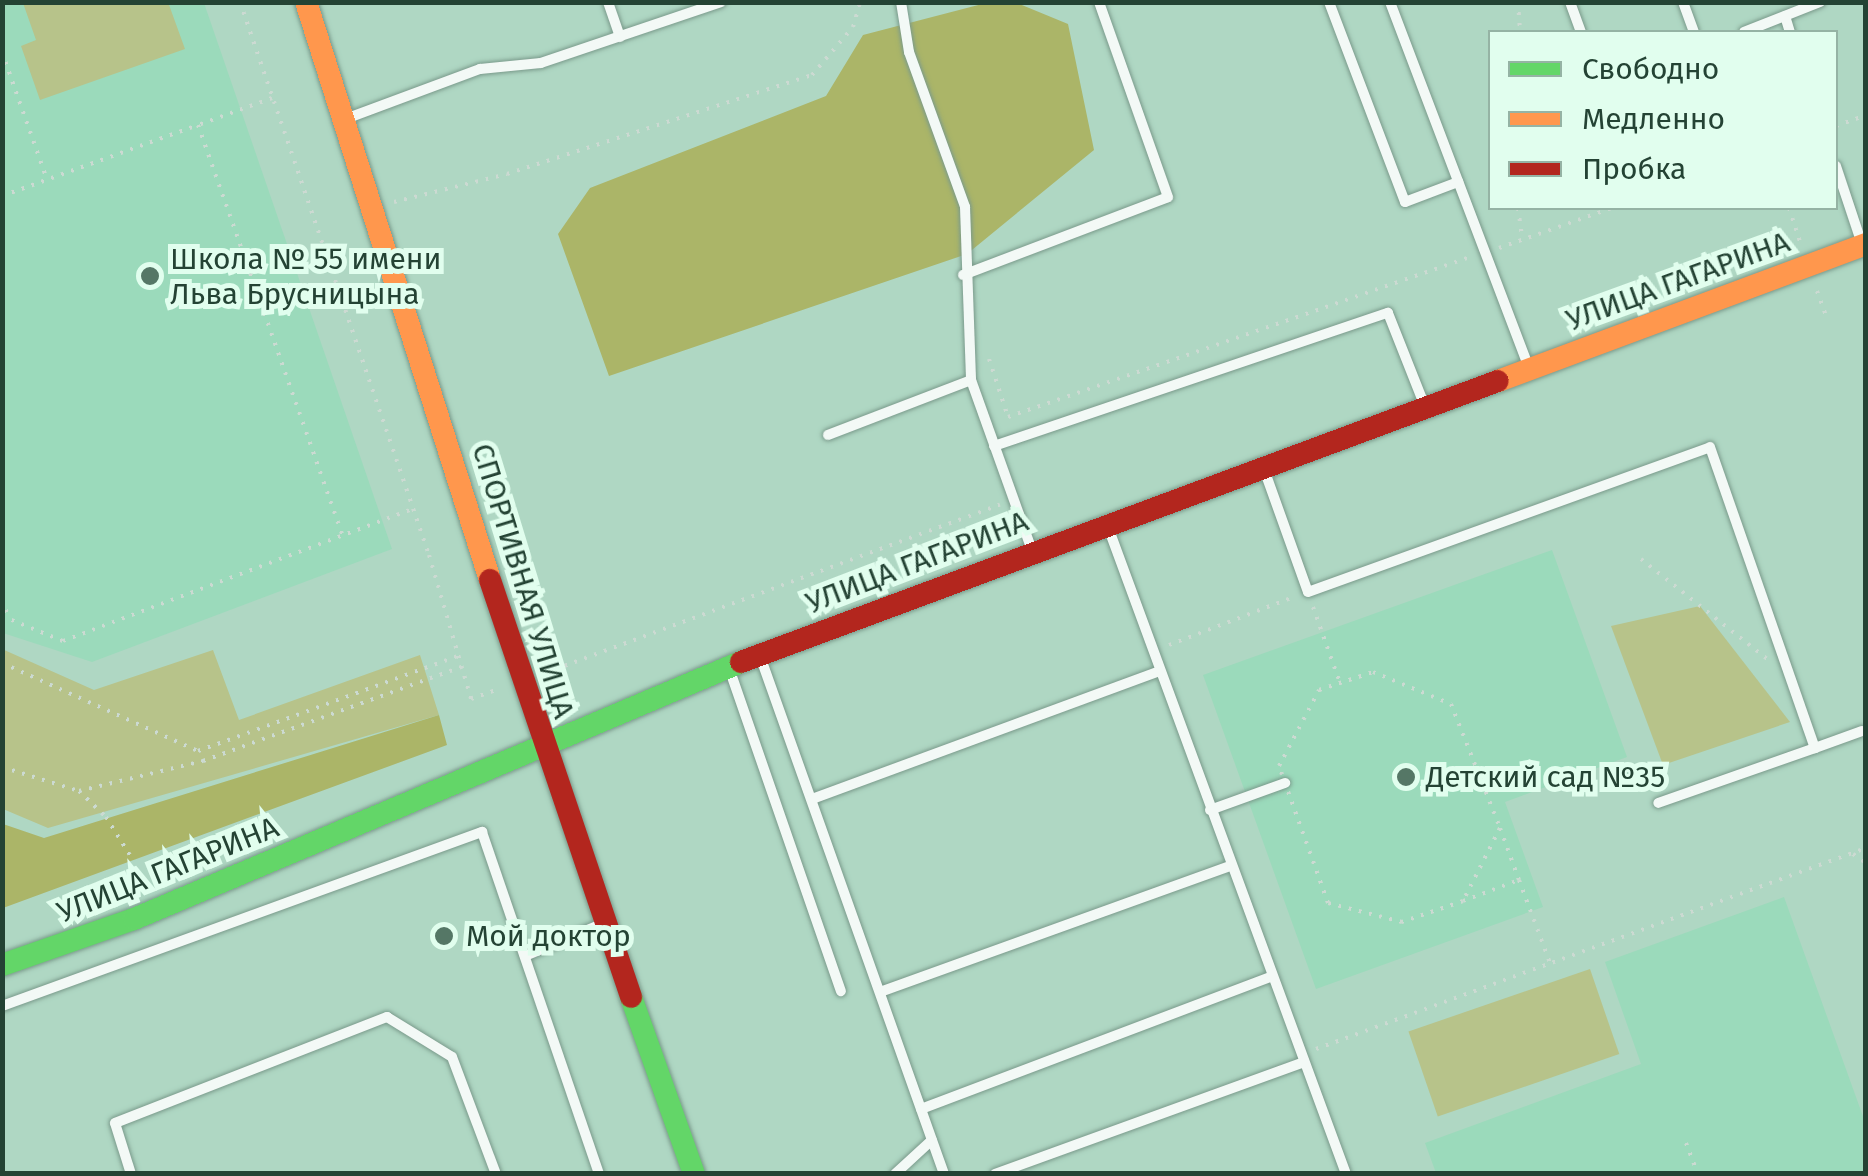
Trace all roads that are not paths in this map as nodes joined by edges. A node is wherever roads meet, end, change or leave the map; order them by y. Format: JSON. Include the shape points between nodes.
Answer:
{"nodes":[{"id":1,"x":306,"y":2,"type":"edge"},
{"id":2,"x":608,"y":2,"type":"edge"},
{"id":3,"x":668,"y":2,"type":"edge"},
{"id":4,"x":721,"y":2,"type":"edge"},
{"id":5,"x":901,"y":2,"type":"edge"},
{"id":6,"x":1099,"y":2,"type":"edge"},
{"id":7,"x":1329,"y":2,"type":"edge"},
{"id":8,"x":1390,"y":2,"type":"edge"},
{"id":9,"x":1570,"y":2,"type":"edge"},
{"id":10,"x":1683,"y":2,"type":"edge"},
{"id":11,"x":1820,"y":2,"type":"edge"},
{"id":12,"x":1785,"y":16,"type":"junction"},
{"id":13,"x":673,"y":17,"type":"junction"},
{"id":14,"x":1580,"y":30,"type":"edge"},
{"id":15,"x":1693,"y":30,"type":"edge"},
{"id":16,"x":1749,"y":30,"type":"edge"},
{"id":17,"x":1789,"y":30,"type":"edge"},
{"id":18,"x":620,"y":37,"type":"junction"},
{"id":19,"x":347,"y":119,"type":"junction"},
{"id":20,"x":1838,"y":172,"type":"edge"},
{"id":21,"x":1458,"y":182,"type":"junction"},
{"id":22,"x":1864,"y":248,"type":"edge"},
{"id":23,"x":962,"y":275,"type":"junction"},
{"id":24,"x":1529,"y":368,"type":"junction"},
{"id":25,"x":971,"y":380,"type":"junction"},
{"id":26,"x":1425,"y":406,"type":"junction"},
{"id":27,"x":828,"y":434,"type":"dead end"},
{"id":28,"x":994,"y":446,"type":"junction"},
{"id":29,"x":1263,"y":466,"type":"junction"},
{"id":30,"x":1107,"y":524,"type":"junction"},
{"id":31,"x":1032,"y":550,"type":"junction"},
{"id":32,"x":759,"y":656,"type":"junction"},
{"id":33,"x":729,"y":667,"type":"junction"},
{"id":34,"x":1160,"y":671,"type":"junction"},
{"id":35,"x":1862,"y":732,"type":"dead end"},
{"id":36,"x":543,"y":748,"type":"junction"},
{"id":37,"x":1815,"y":748,"type":"junction"},
{"id":38,"x":1285,"y":783,"type":"road end"},
{"id":39,"x":812,"y":799,"type":"junction"},
{"id":40,"x":1658,"y":803,"type":"dead end"},
{"id":41,"x":1210,"y":810,"type":"junction"},
{"id":42,"x":1230,"y":866,"type":"junction"},
{"id":43,"x":604,"y":924,"type":"junction"},
{"id":44,"x":524,"y":956,"type":"junction"},
{"id":45,"x":2,"y":965,"type":"edge"},
{"id":46,"x":1270,"y":977,"type":"junction"},
{"id":47,"x":842,"y":990,"type":"dead end"},
{"id":48,"x":880,"y":992,"type":"junction"},
{"id":49,"x":2,"y":1006,"type":"edge"},
{"id":50,"x":1301,"y":1059,"type":"junction"},
{"id":51,"x":920,"y":1109,"type":"junction"},
{"id":52,"x":932,"y":1140,"type":"junction"},
{"id":53,"x":131,"y":1174,"type":"edge"},
{"id":54,"x":496,"y":1174,"type":"edge"},
{"id":55,"x":599,"y":1174,"type":"edge"},
{"id":56,"x":694,"y":1174,"type":"edge"},
{"id":57,"x":895,"y":1174,"type":"edge"},
{"id":58,"x":944,"y":1174,"type":"edge"},
{"id":59,"x":995,"y":1174,"type":"edge"},
{"id":60,"x":1346,"y":1174,"type":"edge"}],
"edges":[{"from":1,"to":19,"type":"street","name":"СПОРТИВНАЯ УЛИЦА"},
{"from":2,"to":18,"type":"lane"},
{"from":3,"to":13,"type":"lane"},
{"from":4,"to":13,"type":"lane"},
{"from":5,"to":23,"type":"lane","via":[[908,52],[965,207]]},
{"from":6,"to":23,"type":"lane","via":[[1168,197]]},
{"from":7,"to":21,"type":"lane","via":[[1405,202]]},
{"from":8,"to":21,"type":"lane"},
{"from":9,"to":14,"type":"lane"},
{"from":10,"to":15,"type":"lane"},
{"from":11,"to":12,"type":"lane"},
{"from":12,"to":16,"type":"lane"},
{"from":12,"to":17,"type":"lane"},
{"from":13,"to":18,"type":"lane"},
{"from":18,"to":19,"type":"lane","via":[[541,62],[480,69]]},
{"from":19,"to":36,"type":"street","name":"СПОРТИВНАЯ УЛИЦА"},
{"from":20,"to":22,"type":"lane"},
{"from":21,"to":24,"type":"lane"},
{"from":22,"to":24,"type":"street","name":"УЛИЦА ГАГАРИНА"},
{"from":23,"to":25,"type":"lane"},
{"from":24,"to":26,"type":"street","name":"УЛИЦА ГАГАРИНА"},
{"from":25,"to":27,"type":"lane"},
{"from":25,"to":28,"type":"lane"},
{"from":26,"to":28,"type":"lane","via":[[1388,313]]},
{"from":26,"to":29,"type":"street","name":"УЛИЦА ГАГАРИНА"},
{"from":28,"to":31,"type":"lane"},
{"from":29,"to":30,"type":"street","name":"УЛИЦА ГАГАРИНА"},
{"from":29,"to":37,"type":"lane","via":[[1308,592],[1710,447]]},
{"from":30,"to":31,"type":"street","name":"УЛИЦА ГАГАРИНА"},
{"from":30,"to":34,"type":"lane"},
{"from":31,"to":32,"type":"street","name":"УЛИЦА ГАГАРИНА"},
{"from":32,"to":33,"type":"street","name":"УЛИЦА ГАГАРИНА"},
{"from":32,"to":39,"type":"lane"},
{"from":33,"to":36,"type":"street","name":"УЛИЦА ГАГАРИНА"},
{"from":33,"to":47,"type":"lane"},
{"from":34,"to":39,"type":"lane"},
{"from":34,"to":41,"type":"lane"},
{"from":35,"to":37,"type":"lane"},
{"from":36,"to":43,"type":"street","name":"СПОРТИВНАЯ УЛИЦА"},
{"from":36,"to":45,"type":"street","name":"УЛИЦА ГАГАРИНА","via":[[134,919]]},
{"from":37,"to":40,"type":"lane"},
{"from":38,"to":41,"type":"lane"},
{"from":39,"to":48,"type":"lane"},
{"from":41,"to":42,"type":"lane"},
{"from":42,"to":46,"type":"lane"},
{"from":42,"to":48,"type":"lane"},
{"from":43,"to":44,"type":"lane"},
{"from":43,"to":56,"type":"street","name":"СПОРТИВНАЯ УЛИЦА"},
{"from":44,"to":49,"type":"lane","via":[[482,832]]},
{"from":44,"to":55,"type":"lane"},
{"from":46,"to":50,"type":"lane"},
{"from":46,"to":51,"type":"lane"},
{"from":48,"to":51,"type":"lane"},
{"from":50,"to":59,"type":"lane"},
{"from":50,"to":60,"type":"lane"},
{"from":51,"to":52,"type":"lane"},
{"from":52,"to":57,"type":"lane"},
{"from":52,"to":58,"type":"lane"},
{"from":53,"to":54,"type":"lane","via":[[114,1123],[387,1018],[452,1057]]}]}
